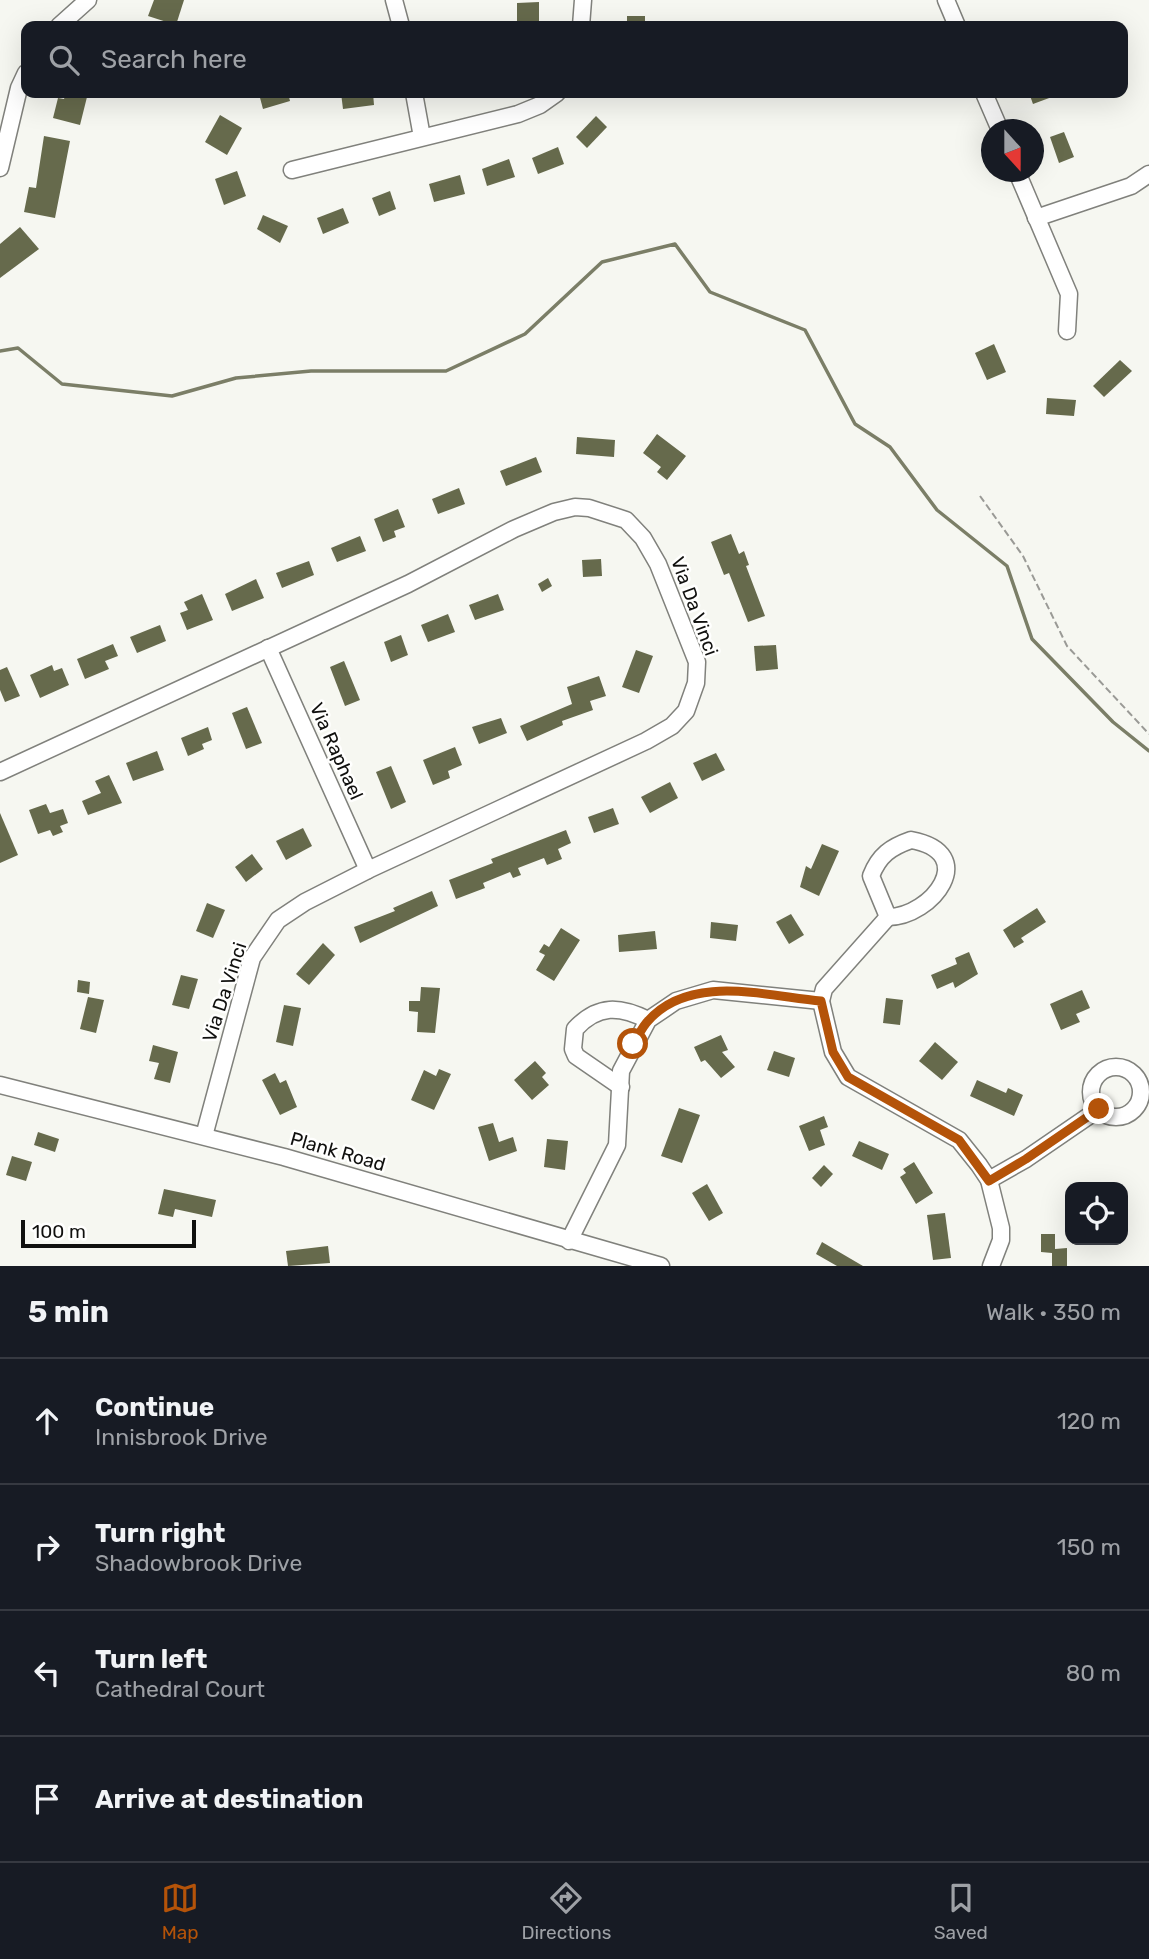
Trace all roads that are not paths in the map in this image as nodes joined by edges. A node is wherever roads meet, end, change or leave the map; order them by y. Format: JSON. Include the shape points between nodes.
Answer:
{"nodes":[{"id":1,"x":88,"y":0,"type":"edge"},
{"id":2,"x":394,"y":0,"type":"edge"},
{"id":3,"x":583,"y":0,"type":"edge"},
{"id":4,"x":946,"y":0,"type":"edge"},
{"id":5,"x":65,"y":21,"type":"edge"},
{"id":6,"x":400,"y":21,"type":"edge"},
{"id":7,"x":581,"y":21,"type":"edge"},
{"id":8,"x":955,"y":21,"type":"edge"},
{"id":9,"x":21,"y":84,"type":"edge"},
{"id":10,"x":415,"y":98,"type":"edge"},
{"id":11,"x":550,"y":98,"type":"edge"},
{"id":12,"x":986,"y":98,"type":"edge"},
{"id":13,"x":995,"y":119,"type":"edge"},
{"id":14,"x":422,"y":137,"type":"junction"},
{"id":15,"x":0,"y":168,"type":"edge"},
{"id":16,"x":292,"y":170,"type":"dead end"},
{"id":17,"x":1149,"y":174,"type":"edge"},
{"id":18,"x":1021,"y":182,"type":"edge"},
{"id":19,"x":1131,"y":186,"type":"junction"},
{"id":20,"x":1149,"y":187,"type":"edge"},
{"id":21,"x":1036,"y":218,"type":"junction"},
{"id":22,"x":1067,"y":331,"type":"dead end"},
{"id":23,"x":268,"y":648,"type":"junction"},
{"id":24,"x":0,"y":772,"type":"edge"},
{"id":25,"x":368,"y":870,"type":"junction"},
{"id":26,"x":888,"y":916,"type":"junction"},
{"id":27,"x":821,"y":1001,"type":"junction"},
{"id":28,"x":648,"y":1020,"type":"junction"},
{"id":29,"x":0,"y":1085,"type":"edge"},
{"id":30,"x":621,"y":1087,"type":"junction"},
{"id":31,"x":1099,"y":1109,"type":"dead end"},
{"id":32,"x":204,"y":1136,"type":"junction"},
{"id":33,"x":989,"y":1181,"type":"junction"},
{"id":34,"x":569,"y":1241,"type":"junction"},
{"id":35,"x":661,"y":1266,"type":"edge"},
{"id":36,"x":991,"y":1266,"type":"edge"}],
"edges":[{"from":1,"to":5,"type":"street"},
{"from":2,"to":6,"type":"street"},
{"from":3,"to":7,"type":"street"},
{"from":4,"to":8,"type":"street"},
{"from":9,"to":15,"type":"street"},
{"from":10,"to":14,"type":"street"},
{"from":11,"to":14,"type":"street","via":[[518,114]]},
{"from":12,"to":13,"type":"street"},
{"from":14,"to":16,"type":"street"},
{"from":17,"to":19,"type":"street"},
{"from":18,"to":21,"type":"street"},
{"from":19,"to":20,"type":"street"},
{"from":19,"to":21,"type":"street"},
{"from":21,"to":22,"type":"street","via":[[1069,294]]},
{"from":23,"to":24,"type":"street","name":"Via Da Vinci"},
{"from":23,"to":25,"type":"street","name":"Via Raphael"},
{"from":23,"to":25,"type":"street","name":"Via Da Vinci","via":[[555,512],[590,508],[626,520],[658,564],[697,662],[687,711],[646,741]]},
{"from":25,"to":32,"type":"street","name":"Via Da Vinci","via":[[278,920],[261,942],[252,958]]},
{"from":26,"to":26,"type":"street","via":[[900,917],[944,885],[947,870],[930,844],[912,840],[894,846],[875,864],[871,876]]},
{"from":26,"to":27,"type":"street","via":[[824,989]]},
{"from":27,"to":28,"type":"street","via":[[713,990],[676,1001]]},
{"from":27,"to":33,"type":"street","via":[[833,1052],[848,1077],[959,1140]]},
{"from":28,"to":30,"type":"street","via":[[621,1071]]},
{"from":28,"to":30,"type":"street","via":[[627,1009],[611,1010],[596,1013],[575,1029],[576,1056]]},
{"from":29,"to":32,"type":"street","name":"Plank Road"},
{"from":30,"to":34,"type":"street","via":[[618,1146]]},
{"from":31,"to":33,"type":"street"},
{"from":32,"to":34,"type":"street","name":"Plank Road"},
{"from":33,"to":36,"type":"street","via":[[1001,1240]]},
{"from":34,"to":35,"type":"street","name":"Plank Road"}]}
